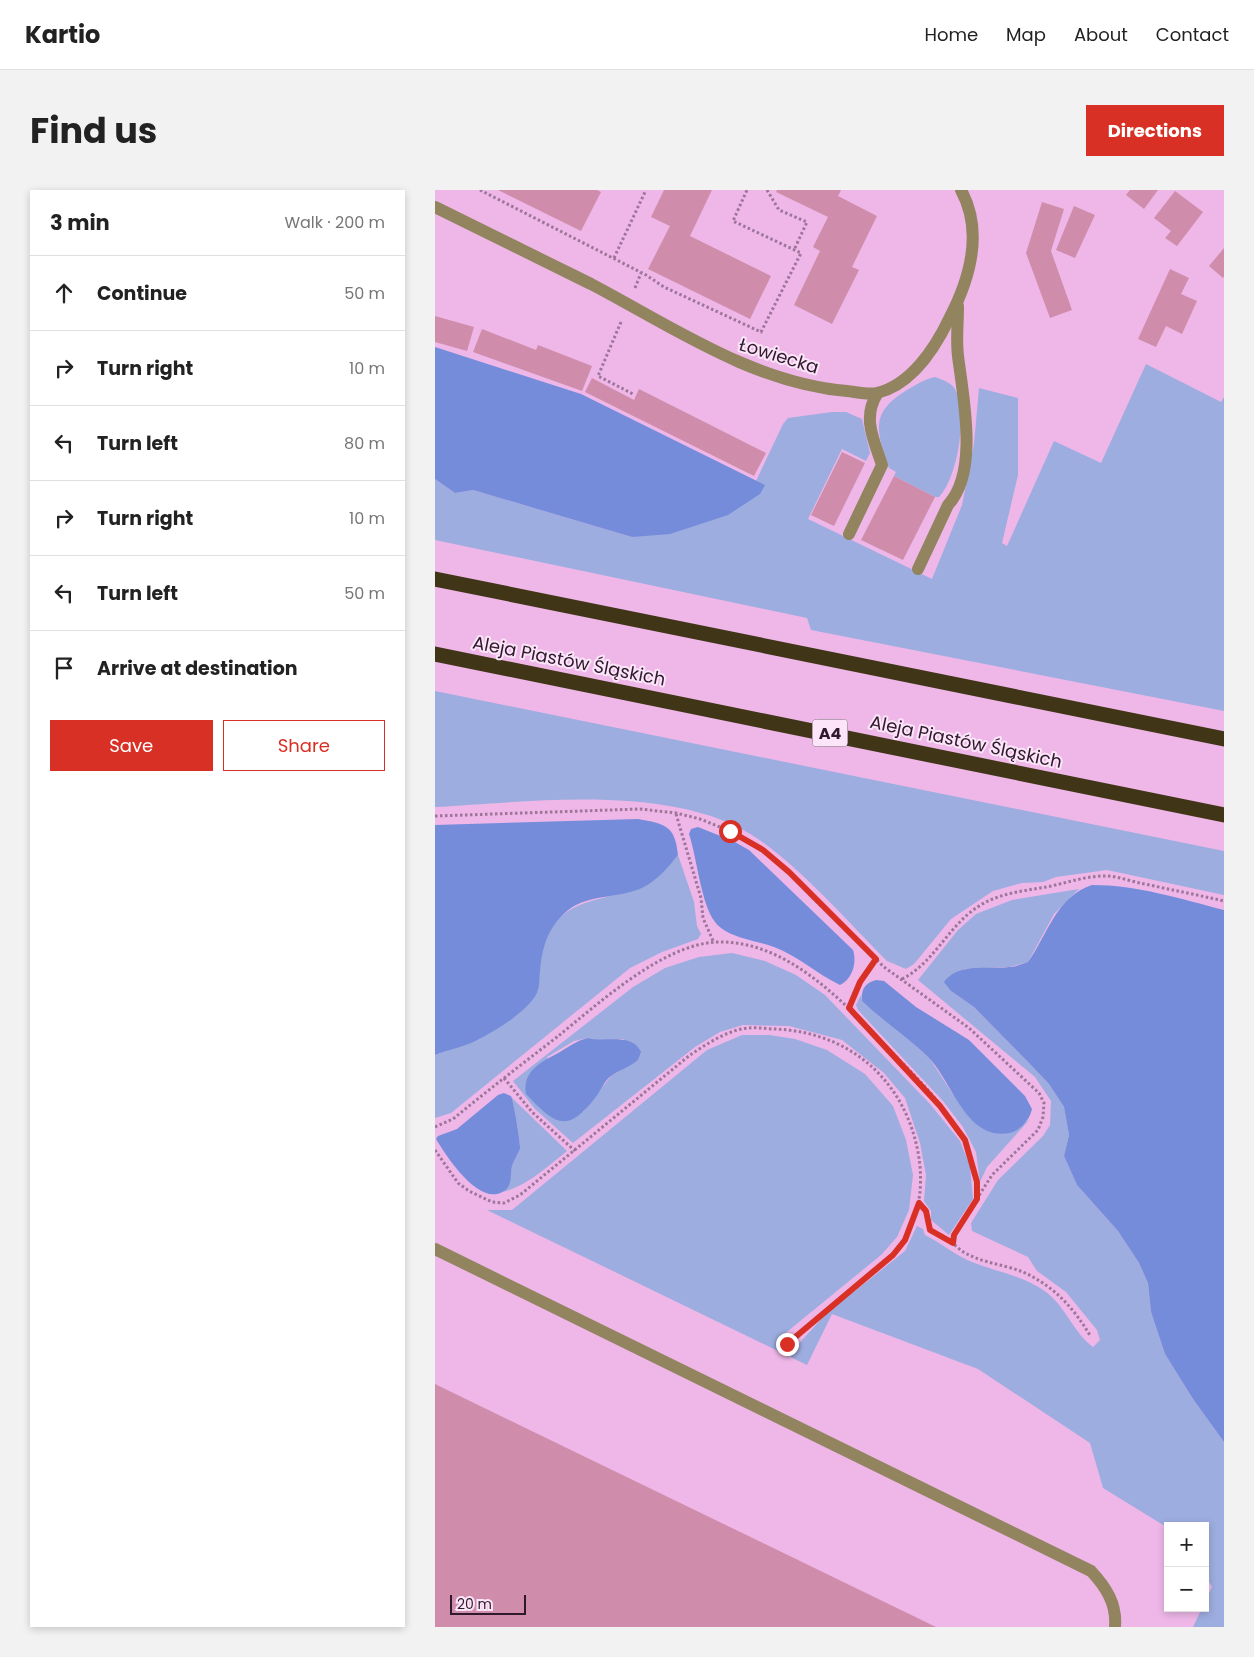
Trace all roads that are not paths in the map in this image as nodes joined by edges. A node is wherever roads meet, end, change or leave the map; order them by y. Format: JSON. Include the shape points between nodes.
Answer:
{"nodes":[{"id":1,"x":961,"y":190,"type":"edge"},
{"id":2,"x":435,"y":207,"type":"edge"},
{"id":3,"x":958,"y":301,"type":"junction"},
{"id":4,"x":877,"y":394,"type":"junction"},
{"id":5,"x":849,"y":534,"type":"dead end"},
{"id":6,"x":918,"y":569,"type":"dead end"},
{"id":7,"x":435,"y":579,"type":"edge"},
{"id":8,"x":435,"y":654,"type":"edge"},
{"id":9,"x":1224,"y":738,"type":"edge"},
{"id":10,"x":1224,"y":814,"type":"edge"},
{"id":11,"x":435,"y":1249,"type":"edge"},
{"id":12,"x":1115,"y":1627,"type":"edge"}],
"edges":[{"from":1,"to":3,"type":"street","via":[[971,211],[973,238],[971,268]]},
{"from":2,"to":4,"type":"street","name":"Łowiecka","via":[[737,363],[773,376],[835,390]]},
{"from":3,"to":4,"type":"street","via":[[942,333],[920,364],[903,381]]},
{"from":3,"to":6,"type":"street","via":[[958,354],[966,409],[966,450],[955,496],[947,505]]},
{"from":4,"to":5,"type":"street","via":[[869,414],[882,465]]},
{"from":7,"to":9,"type":"highway"},
{"from":8,"to":10,"type":"highway","name":"Aleja Piastów Śląskich","number":"A4"},
{"from":11,"to":12,"type":"street","via":[[1091,1571],[1106,1587],[1116,1614]]}]}
